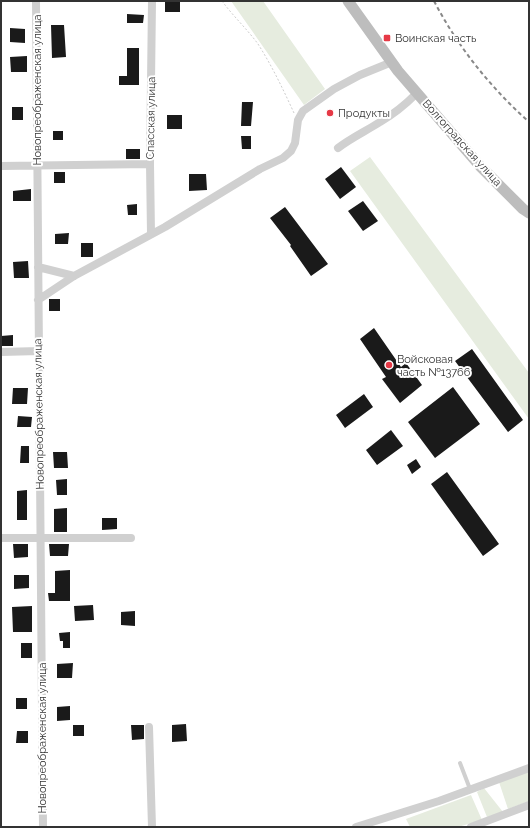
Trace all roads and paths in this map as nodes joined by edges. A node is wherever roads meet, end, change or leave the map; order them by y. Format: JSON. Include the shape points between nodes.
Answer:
{"nodes":[{"id":1,"x":36,"y":1,"type":"edge"},
{"id":2,"x":152,"y":1,"type":"edge"},
{"id":3,"x":222,"y":1,"type":"edge"},
{"id":4,"x":348,"y":1,"type":"edge"},
{"id":5,"x":395,"y":66,"type":"junction"},
{"id":6,"x":417,"y":93,"type":"junction"},
{"id":7,"x":298,"y":120,"type":"junction"},
{"id":8,"x":338,"y":148,"type":"dead end"},
{"id":9,"x":150,"y":164,"type":"junction"},
{"id":10,"x":1,"y":166,"type":"edge"},
{"id":11,"x":38,"y":166,"type":"junction"},
{"id":12,"x":529,"y":213,"type":"edge"},
{"id":13,"x":151,"y":234,"type":"junction"},
{"id":14,"x":38,"y":267,"type":"junction"},
{"id":15,"x":74,"y":276,"type":"junction"},
{"id":16,"x":38,"y":300,"type":"junction"},
{"id":17,"x":38,"y":351,"type":"junction"},
{"id":18,"x":1,"y":352,"type":"edge"},
{"id":19,"x":1,"y":538,"type":"edge"},
{"id":20,"x":41,"y":538,"type":"junction"},
{"id":21,"x":131,"y":538,"type":"dead end"},
{"id":22,"x":149,"y":727,"type":"dead end"},
{"id":23,"x":460,"y":763,"type":"dead end"},
{"id":24,"x":529,"y":768,"type":"edge"},
{"id":25,"x":470,"y":790,"type":"junction"},
{"id":26,"x":529,"y":805,"type":"edge"},
{"id":27,"x":42,"y":827,"type":"edge"},
{"id":28,"x":152,"y":827,"type":"edge"},
{"id":29,"x":356,"y":827,"type":"edge"},
{"id":30,"x":471,"y":827,"type":"edge"}],
"edges":[{"from":1,"to":11,"type":"street","name":"Новопреображенская улица"},
{"from":2,"to":9,"type":"street","name":"Спасская улица"},
{"from":3,"to":7,"type":"path","via":[[257,44]]},
{"from":4,"to":5,"type":"main road","name":"Волгоградская улица"},
{"from":5,"to":6,"type":"main road","name":"Волгоградская улица"},
{"from":5,"to":7,"type":"street","via":[[360,75],[334,89],[303,111]]},
{"from":6,"to":8,"type":"street","via":[[380,122]]},
{"from":6,"to":12,"type":"main road","name":"Волгоградская улица","via":[[480,166]]},
{"from":7,"to":13,"type":"street","via":[[295,143],[283,158]]},
{"from":9,"to":11,"type":"street"},
{"from":9,"to":13,"type":"street","name":"Спасская улица"},
{"from":10,"to":11,"type":"street"},
{"from":11,"to":14,"type":"street","name":"Новопреображенская улица"},
{"from":13,"to":15,"type":"street"},
{"from":14,"to":15,"type":"street"},
{"from":14,"to":16,"type":"street","name":"Новопреображенская улица"},
{"from":15,"to":16,"type":"street"},
{"from":16,"to":17,"type":"street","name":"Новопреображенская улица"},
{"from":17,"to":18,"type":"street"},
{"from":17,"to":20,"type":"street","name":"Новопреображенская улица"},
{"from":19,"to":20,"type":"street"},
{"from":20,"to":21,"type":"street"},
{"from":20,"to":27,"type":"street","name":"Новопреображенская улица"},
{"from":22,"to":28,"type":"street"},
{"from":23,"to":25,"type":"lane"},
{"from":24,"to":25,"type":"street"},
{"from":25,"to":29,"type":"street"},
{"from":26,"to":30,"type":"street"}]}
